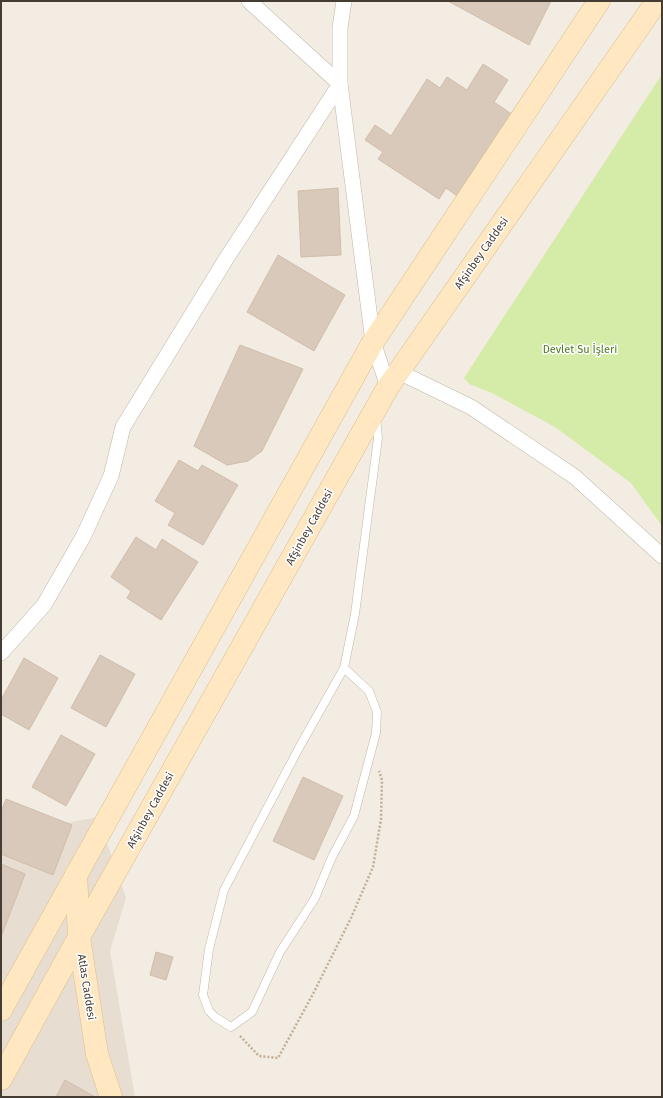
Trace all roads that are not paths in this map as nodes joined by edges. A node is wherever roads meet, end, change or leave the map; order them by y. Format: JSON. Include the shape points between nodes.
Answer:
{"nodes":[{"id":1,"x":249,"y":1,"type":"edge"},
{"id":2,"x":344,"y":1,"type":"edge"},
{"id":3,"x":657,"y":1,"type":"edge"},
{"id":4,"x":596,"y":2,"type":"edge"},
{"id":5,"x":340,"y":84,"type":"junction"},
{"id":6,"x":373,"y":342,"type":"junction"},
{"id":7,"x":393,"y":380,"type":"junction"},
{"id":8,"x":375,"y":410,"type":"junction"},
{"id":9,"x":662,"y":556,"type":"edge"},
{"id":10,"x":1,"y":653,"type":"edge"},
{"id":11,"x":344,"y":668,"type":"junction"},
{"id":12,"x":76,"y":874,"type":"junction"},
{"id":13,"x":79,"y":937,"type":"junction"},
{"id":14,"x":1,"y":1010,"type":"edge"},
{"id":15,"x":1,"y":1079,"type":"edge"},
{"id":16,"x":111,"y":1097,"type":"edge"}],
"edges":[{"from":1,"to":5,"type":"street"},
{"from":2,"to":5,"type":"street","via":[[340,28]]},
{"from":3,"to":7,"type":"main road","name":"Afşinbey Caddesi"},
{"from":4,"to":6,"type":"main road"},
{"from":5,"to":6,"type":"street"},
{"from":5,"to":10,"type":"street","via":[[226,259],[123,427],[111,476],[83,537],[44,605]]},
{"from":6,"to":7,"type":"street"},
{"from":6,"to":12,"type":"main road"},
{"from":7,"to":8,"type":"main road","name":"Afşinbey Caddesi"},
{"from":7,"to":9,"type":"street","via":[[471,407],[575,477]]},
{"from":8,"to":11,"type":"lane","via":[[378,438],[355,614]]},
{"from":8,"to":13,"type":"main road","name":"Afşinbey Caddesi"},
{"from":11,"to":11,"type":"lane","via":[[224,890],[209,949],[203,995],[214,1018],[231,1027],[252,1012],[280,952],[315,898],[332,856],[354,816],[376,732],[377,712],[369,691]]},
{"from":12,"to":13,"type":"main road","name":"Atlas Caddesi"},
{"from":12,"to":14,"type":"main road"},
{"from":13,"to":15,"type":"main road","name":"Afşinbey Caddesi"},
{"from":13,"to":16,"type":"main road","name":"Atlas Caddesi","via":[[97,1054]]}]}
